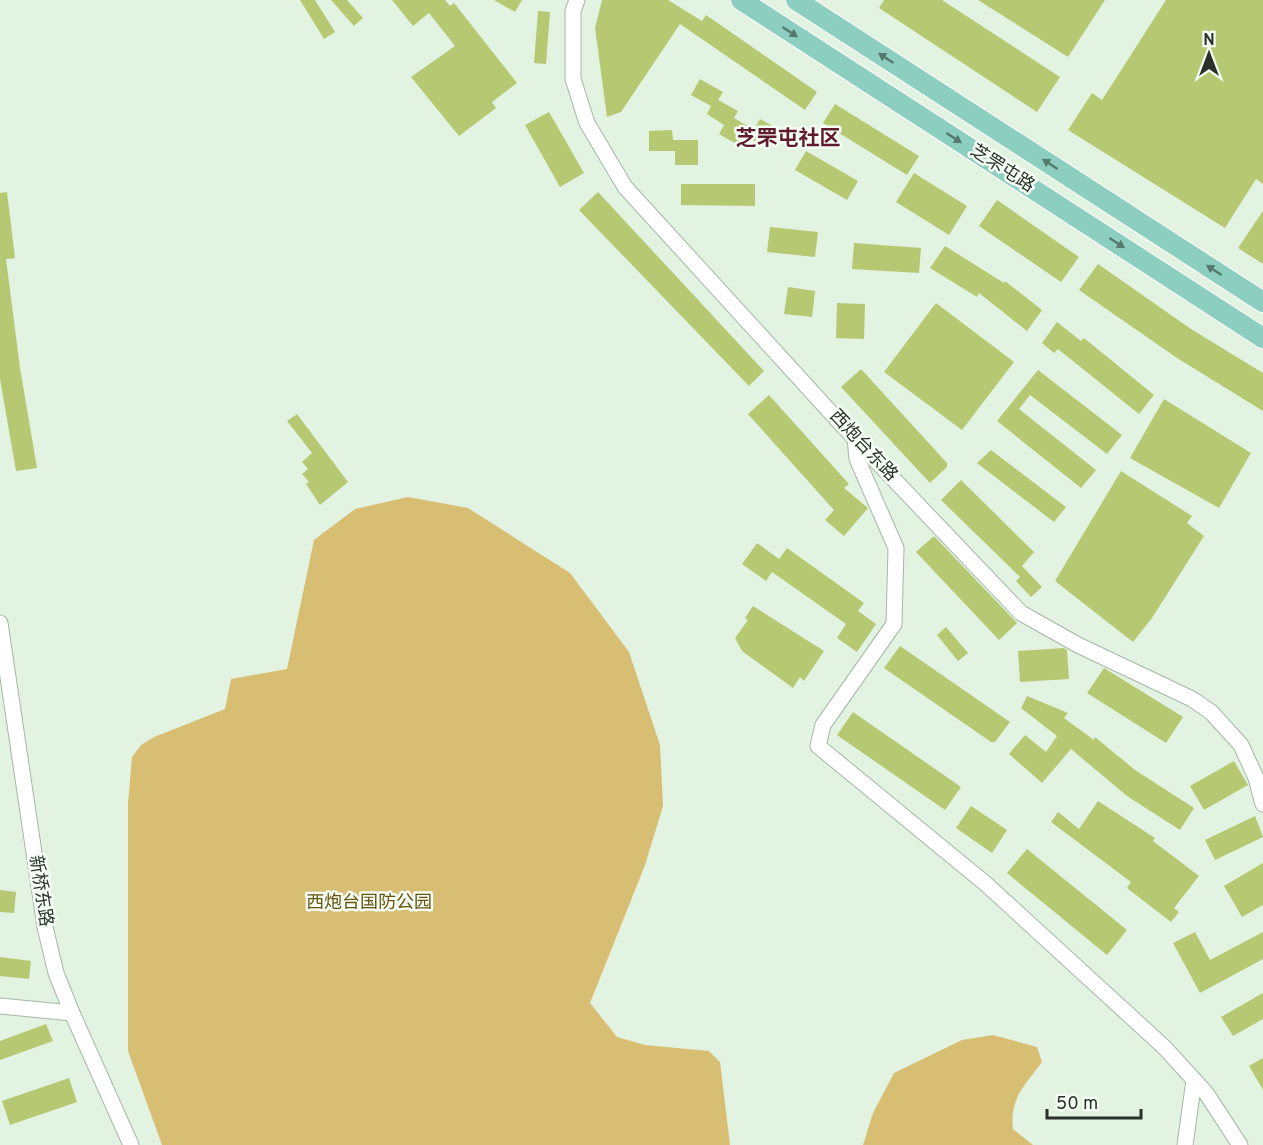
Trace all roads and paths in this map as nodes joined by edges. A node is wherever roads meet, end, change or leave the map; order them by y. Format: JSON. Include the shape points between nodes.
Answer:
{"nodes":[{"id":1,"x":577,"y":0,"type":"edge"},
{"id":2,"x":741,"y":0,"type":"edge"},
{"id":3,"x":796,"y":0,"type":"edge"},
{"id":4,"x":1263,"y":302,"type":"edge"},
{"id":5,"x":1263,"y":338,"type":"edge"},
{"id":6,"x":855,"y":438,"type":"junction"},
{"id":7,"x":0,"y":623,"type":"edge"},
{"id":8,"x":1263,"y":804,"type":"edge"},
{"id":9,"x":0,"y":1006,"type":"edge"},
{"id":10,"x":72,"y":1013,"type":"junction"},
{"id":11,"x":1194,"y":1080,"type":"junction"},
{"id":12,"x":130,"y":1145,"type":"edge"},
{"id":13,"x":1185,"y":1145,"type":"edge"},
{"id":14,"x":1240,"y":1145,"type":"edge"}],
"edges":[{"from":1,"to":6,"type":"street","name":"西炮台东路","via":[[573,11],[573,79],[587,123],[625,187]]},
{"from":2,"to":5,"type":"main road","name":"芝罘屯路","one_way":true},
{"from":4,"to":3,"type":"main road","name":"芝罘屯路","one_way":true},
{"from":6,"to":8,"type":"street","name":"西炮台东路","via":[[1021,613],[1211,712],[1241,746]]},
{"from":6,"to":11,"type":"street","via":[[857,459],[896,548],[894,624],[823,726],[818,746],[986,884],[1164,1047]]},
{"from":7,"to":10,"type":"street","name":"新桥东路","via":[[45,927],[56,973]]},
{"from":9,"to":10,"type":"street"},
{"from":10,"to":12,"type":"street","name":"新桥东路"},
{"from":11,"to":13,"type":"street"},
{"from":11,"to":14,"type":"street"}]}
